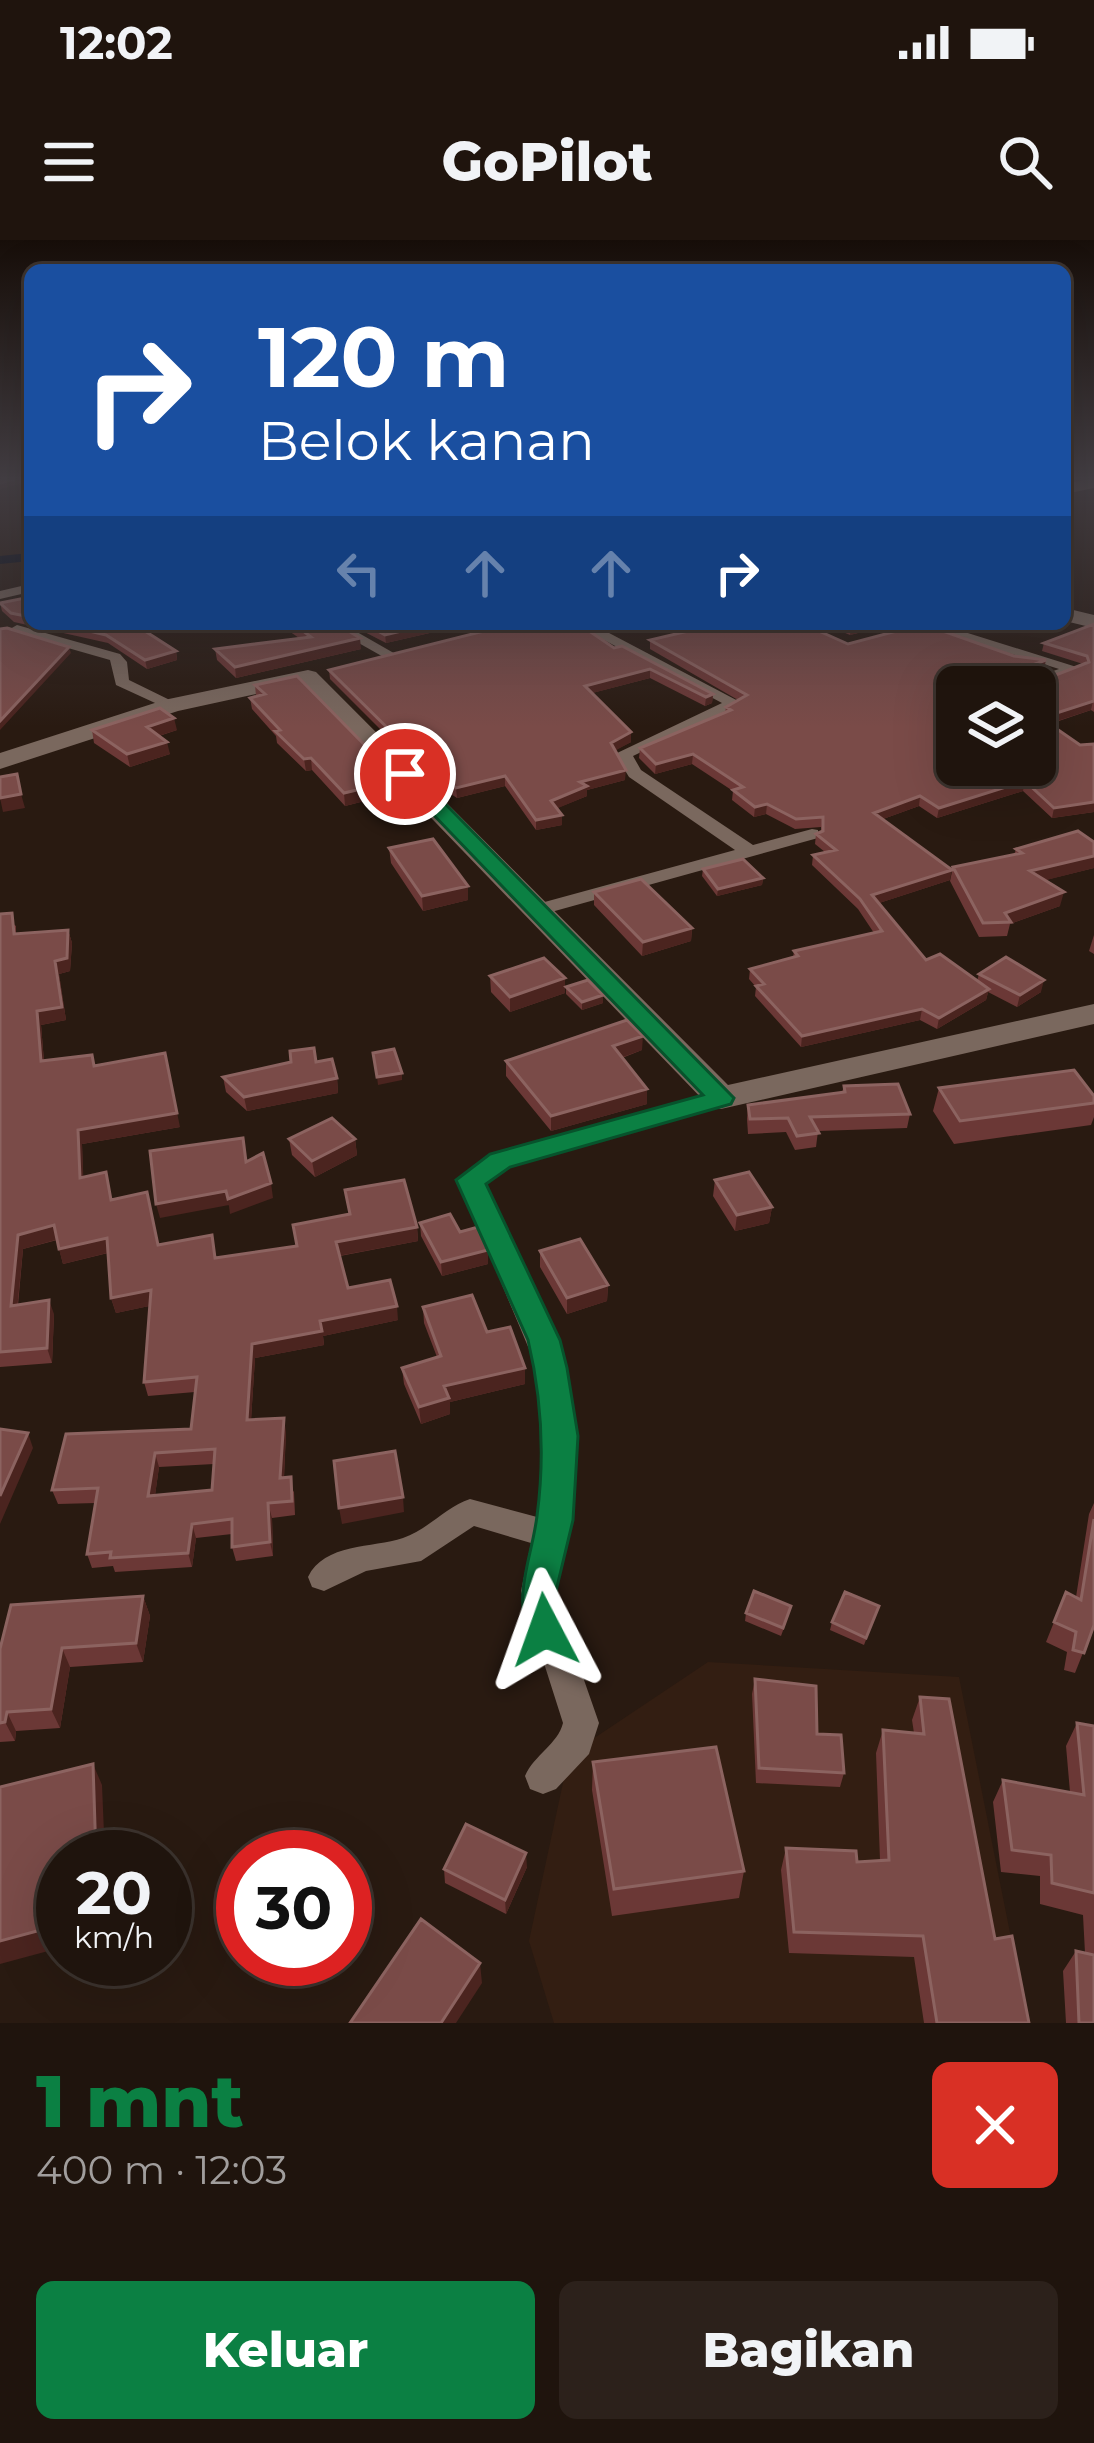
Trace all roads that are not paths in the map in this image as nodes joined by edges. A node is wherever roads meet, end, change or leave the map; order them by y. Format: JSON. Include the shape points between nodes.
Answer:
{"nodes":[{"id":1,"x":17,"y":629,"type":"edge"},
{"id":2,"x":347,"y":630,"type":"edge"},
{"id":3,"x":592,"y":630,"type":"edge"},
{"id":4,"x":901,"y":630,"type":"edge"},
{"id":5,"x":942,"y":630,"type":"edge"},
{"id":6,"x":898,"y":631,"type":"edge"},
{"id":7,"x":403,"y":653,"type":"joint"},
{"id":8,"x":329,"y":671,"type":"junction"},
{"id":9,"x":1056,"y":675,"type":"edge"},
{"id":10,"x":172,"y":705,"type":"junction"},
{"id":11,"x":0,"y":761,"type":"edge"},
{"id":12,"x":812,"y":834,"type":"edge"},
{"id":13,"x":748,"y":850,"type":"junction"},
{"id":14,"x":537,"y":910,"type":"junction"},
{"id":15,"x":1094,"y":1014,"type":"edge"},
{"id":16,"x":721,"y":1098,"type":"junction"},
{"id":17,"x":551,"y":1535,"type":"junction"},
{"id":18,"x":324,"y":1577,"type":"dead end"},
{"id":19,"x":543,"y":1775,"type":"dead end"}],
"edges":[{"from":1,"to":10,"type":"street","via":[[115,657],[121,682]]},
{"from":2,"to":7,"type":"street"},
{"from":3,"to":13,"type":"street","via":[[734,704],[622,754],[635,773]]},
{"from":4,"to":6,"type":"street"},
{"from":5,"to":9,"type":"street","via":[[1075,669]]},
{"from":7,"to":8,"type":"street"},
{"from":8,"to":10,"type":"street"},
{"from":8,"to":14,"type":"street"},
{"from":10,"to":11,"type":"street"},
{"from":12,"to":13,"type":"street"},
{"from":13,"to":14,"type":"street"},
{"from":14,"to":16,"type":"street"},
{"from":15,"to":16,"type":"street"},
{"from":16,"to":17,"type":"street","via":[[500,1161],[470,1180],[551,1368],[561,1436]]},
{"from":17,"to":18,"type":"street","via":[[470,1512],[410,1551],[361,1558]]},
{"from":17,"to":19,"type":"street","via":[[537,1591],[540,1614],[581,1723],[576,1742]]}]}
